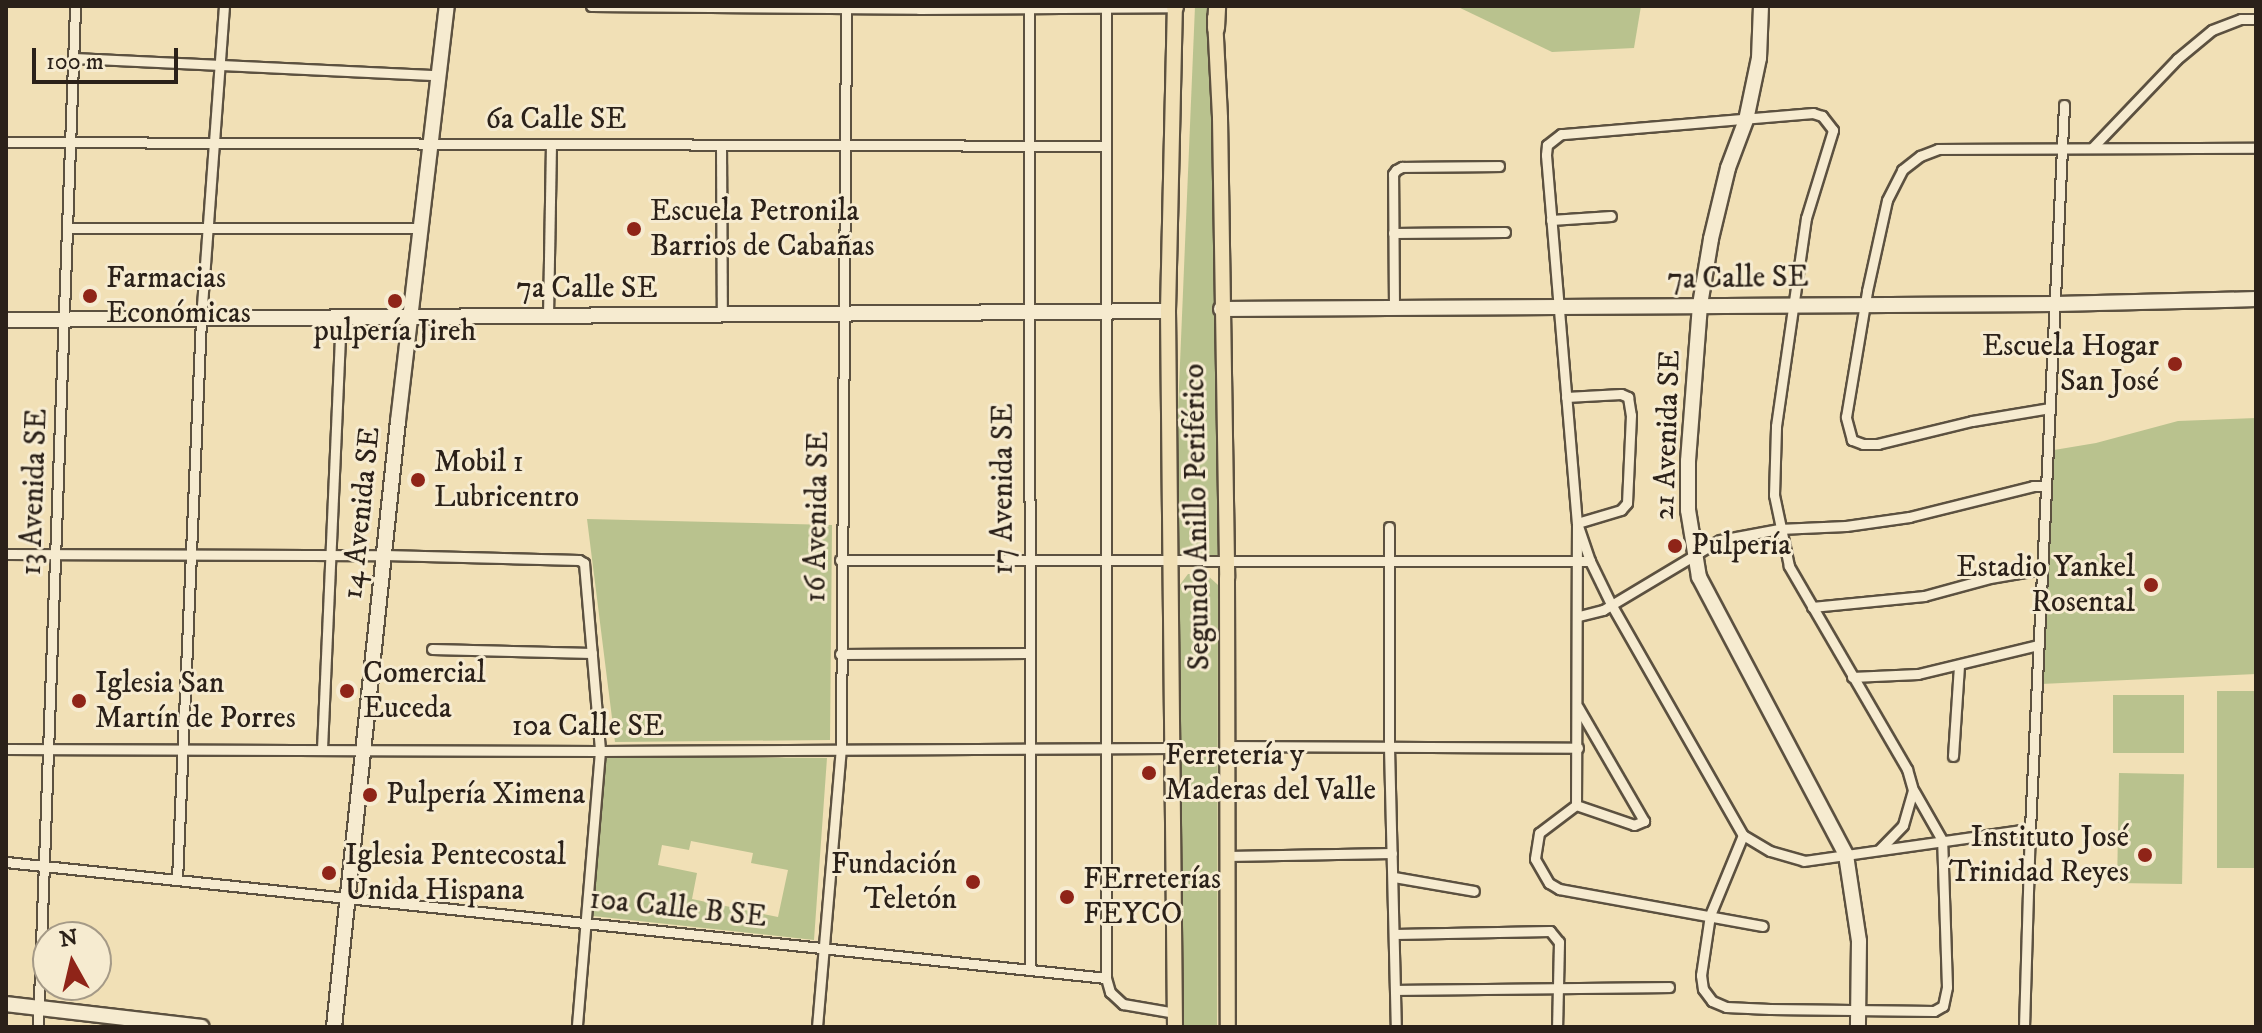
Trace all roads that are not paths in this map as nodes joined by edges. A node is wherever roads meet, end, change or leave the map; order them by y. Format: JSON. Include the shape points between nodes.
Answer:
{"nodes":[{"id":1,"x":75,"y":6,"type":"edge"},
{"id":2,"x":224,"y":6,"type":"edge"},
{"id":3,"x":447,"y":6,"type":"edge"},
{"id":4,"x":591,"y":6,"type":"edge"},
{"id":5,"x":598,"y":6,"type":"edge"},
{"id":6,"x":1175,"y":6,"type":"edge"},
{"id":7,"x":1215,"y":6,"type":"edge"},
{"id":8,"x":1761,"y":6,"type":"edge"},
{"id":9,"x":846,"y":7,"type":"edge"},
{"id":10,"x":1106,"y":7,"type":"edge"},
{"id":11,"x":1029,"y":8,"type":"junction"},
{"id":12,"x":2256,"y":19,"type":"edge"},
{"id":13,"x":1216,"y":28,"type":"joint"},
{"id":14,"x":73,"y":58,"type":"junction"},
{"id":15,"x":222,"y":65,"type":"junction"},
{"id":16,"x":438,"y":75,"type":"junction"},
{"id":17,"x":2064,"y":105,"type":"dead end"},
{"id":18,"x":1746,"y":120,"type":"junction"},
{"id":19,"x":6,"y":142,"type":"edge"},
{"id":20,"x":71,"y":142,"type":"junction"},
{"id":21,"x":216,"y":143,"type":"junction"},
{"id":22,"x":430,"y":144,"type":"junction"},
{"id":23,"x":551,"y":144,"type":"junction"},
{"id":24,"x":721,"y":145,"type":"junction"},
{"id":25,"x":846,"y":145,"type":"junction"},
{"id":26,"x":1029,"y":146,"type":"junction"},
{"id":27,"x":1105,"y":146,"type":"junction"},
{"id":28,"x":2063,"y":148,"type":"junction"},
{"id":29,"x":2092,"y":148,"type":"junction"},
{"id":30,"x":2256,"y":148,"type":"edge"},
{"id":31,"x":1499,"y":166,"type":"dead end"},
{"id":32,"x":1611,"y":216,"type":"dead end"},
{"id":33,"x":1551,"y":220,"type":"junction"},
{"id":34,"x":68,"y":228,"type":"junction"},
{"id":35,"x":209,"y":228,"type":"junction"},
{"id":36,"x":420,"y":228,"type":"junction"},
{"id":37,"x":1505,"y":232,"type":"dead end"},
{"id":38,"x":1393,"y":233,"type":"junction"},
{"id":39,"x":2256,"y":299,"type":"edge"},
{"id":40,"x":1794,"y":303,"type":"junction"},
{"id":41,"x":1865,"y":304,"type":"junction"},
{"id":42,"x":2056,"y":304,"type":"junction"},
{"id":43,"x":1558,"y":305,"type":"junction"},
{"id":44,"x":1700,"y":305,"type":"junction"},
{"id":45,"x":1394,"y":307,"type":"junction"},
{"id":46,"x":1221,"y":309,"type":"junction"},
{"id":47,"x":1105,"y":311,"type":"junction"},
{"id":48,"x":1168,"y":311,"type":"junction"},
{"id":49,"x":1029,"y":312,"type":"junction"},
{"id":50,"x":722,"y":314,"type":"junction"},
{"id":51,"x":846,"y":314,"type":"junction"},
{"id":52,"x":548,"y":316,"type":"junction"},
{"id":53,"x":341,"y":317,"type":"junction"},
{"id":54,"x":410,"y":317,"type":"junction"},
{"id":55,"x":201,"y":319,"type":"junction"},
{"id":56,"x":6,"y":320,"type":"edge"},
{"id":57,"x":65,"y":320,"type":"junction"},
{"id":58,"x":1566,"y":397,"type":"junction"},
{"id":59,"x":2050,"y":408,"type":"junction"},
{"id":60,"x":2046,"y":486,"type":"junction"},
{"id":61,"x":1577,"y":523,"type":"junction"},
{"id":62,"x":1389,"y":527,"type":"dead end"},
{"id":63,"x":1779,"y":529,"type":"junction"},
{"id":64,"x":6,"y":554,"type":"edge"},
{"id":65,"x":56,"y":554,"type":"junction"},
{"id":66,"x":192,"y":554,"type":"junction"},
{"id":67,"x":332,"y":554,"type":"junction"},
{"id":68,"x":384,"y":555,"type":"junction"},
{"id":69,"x":1693,"y":557,"type":"junction"},
{"id":70,"x":840,"y":560,"type":"junction"},
{"id":71,"x":1028,"y":560,"type":"junction"},
{"id":72,"x":1104,"y":560,"type":"junction"},
{"id":73,"x":1171,"y":560,"type":"junction"},
{"id":74,"x":1226,"y":561,"type":"junction"},
{"id":75,"x":1389,"y":561,"type":"junction"},
{"id":76,"x":1578,"y":561,"type":"junction"},
{"id":77,"x":1590,"y":561,"type":"junction"},
{"id":78,"x":2042,"y":569,"type":"junction"},
{"id":79,"x":1611,"y":604,"type":"junction"},
{"id":80,"x":1812,"y":607,"type":"junction"},
{"id":81,"x":1579,"y":616,"type":"junction"},
{"id":82,"x":2038,"y":645,"type":"junction"},
{"id":83,"x":432,"y":649,"type":"dead end"},
{"id":84,"x":592,"y":653,"type":"junction"},
{"id":85,"x":1027,"y":653,"type":"junction"},
{"id":86,"x":840,"y":654,"type":"junction"},
{"id":87,"x":1959,"y":666,"type":"junction"},
{"id":88,"x":1852,"y":677,"type":"junction"},
{"id":89,"x":1578,"y":707,"type":"junction"},
{"id":90,"x":1227,"y":746,"type":"junction"},
{"id":91,"x":1105,"y":747,"type":"junction"},
{"id":92,"x":1389,"y":747,"type":"junction"},
{"id":93,"x":841,"y":748,"type":"junction"},
{"id":94,"x":1170,"y":748,"type":"junction"},
{"id":95,"x":1578,"y":748,"type":"junction"},
{"id":96,"x":6,"y":749,"type":"edge"},
{"id":97,"x":50,"y":749,"type":"junction"},
{"id":98,"x":322,"y":749,"type":"junction"},
{"id":99,"x":1028,"y":749,"type":"junction"},
{"id":100,"x":182,"y":750,"type":"junction"},
{"id":101,"x":362,"y":751,"type":"junction"},
{"id":102,"x":600,"y":751,"type":"junction"},
{"id":103,"x":1953,"y":756,"type":"dead end"},
{"id":104,"x":1913,"y":790,"type":"junction"},
{"id":105,"x":1576,"y":805,"type":"junction"},
{"id":106,"x":2030,"y":829,"type":"junction"},
{"id":107,"x":1743,"y":835,"type":"junction"},
{"id":108,"x":1942,"y":840,"type":"junction"},
{"id":109,"x":1880,"y":849,"type":"junction"},
{"id":110,"x":1392,"y":853,"type":"junction"},
{"id":111,"x":1846,"y":855,"type":"junction"},
{"id":112,"x":1227,"y":856,"type":"junction"},
{"id":113,"x":6,"y":862,"type":"edge"},
{"id":114,"x":45,"y":866,"type":"junction"},
{"id":115,"x":1394,"y":877,"type":"junction"},
{"id":116,"x":177,"y":880,"type":"junction"},
{"id":117,"x":1474,"y":891,"type":"dead end"},
{"id":118,"x":346,"y":898,"type":"junction"},
{"id":119,"x":1710,"y":915,"type":"junction"},
{"id":120,"x":586,"y":923,"type":"junction"},
{"id":121,"x":1763,"y":926,"type":"dead end"},
{"id":122,"x":1395,"y":934,"type":"junction"},
{"id":123,"x":825,"y":949,"type":"junction"},
{"id":124,"x":1030,"y":970,"type":"junction"},
{"id":125,"x":1106,"y":978,"type":"junction"},
{"id":126,"x":1559,"y":987,"type":"junction"},
{"id":127,"x":1669,"y":987,"type":"dead end"},
{"id":128,"x":1395,"y":990,"type":"junction"},
{"id":129,"x":6,"y":1004,"type":"edge"},
{"id":130,"x":38,"y":1008,"type":"junction"},
{"id":131,"x":1858,"y":1009,"type":"junction"},
{"id":132,"x":1175,"y":1020,"type":"edge"},
{"id":133,"x":38,"y":1027,"type":"edge"},
{"id":134,"x":202,"y":1027,"type":"edge"},
{"id":135,"x":334,"y":1027,"type":"edge"},
{"id":136,"x":577,"y":1027,"type":"edge"},
{"id":137,"x":817,"y":1027,"type":"edge"},
{"id":138,"x":1228,"y":1027,"type":"edge"},
{"id":139,"x":1396,"y":1027,"type":"edge"},
{"id":140,"x":1557,"y":1027,"type":"edge"},
{"id":141,"x":1858,"y":1027,"type":"edge"},
{"id":142,"x":2024,"y":1027,"type":"edge"}],
"edges":[{"from":1,"to":14,"type":"street","name":"13 Avenida SE"},
{"from":2,"to":15,"type":"street"},
{"from":3,"to":16,"type":"street","name":"14 Avenida SE"},
{"from":4,"to":5,"type":"street"},
{"from":5,"to":9,"type":"street"},
{"from":6,"to":10,"type":"street"},
{"from":6,"to":48,"type":"main road","name":"Segundo Anillo Periférico"},
{"from":7,"to":13,"type":"highway"},
{"from":8,"to":18,"type":"street","name":"21 Avenida SE","via":[[1759,58]]},
{"from":9,"to":11,"type":"street"},
{"from":9,"to":25,"type":"street","name":"16 Avenida SE"},
{"from":10,"to":11,"type":"street"},
{"from":10,"to":27,"type":"street"},
{"from":11,"to":26,"type":"street","name":"17 Avenida SE"},
{"from":12,"to":29,"type":"street","via":[[2212,30]]},
{"from":13,"to":46,"type":"main road","name":"Segundo Anillo Periférico"},
{"from":14,"to":15,"type":"street"},
{"from":14,"to":20,"type":"street","name":"13 Avenida SE"},
{"from":15,"to":16,"type":"street"},
{"from":15,"to":21,"type":"street"},
{"from":16,"to":22,"type":"street","name":"14 Avenida SE"},
{"from":17,"to":28,"type":"street"},
{"from":18,"to":33,"type":"street","via":[[1572,132],[1552,138],[1546,155]]},
{"from":18,"to":40,"type":"street","via":[[1813,113],[1833,130],[1806,218]]},
{"from":18,"to":44,"type":"street","name":"21 Avenida SE","via":[[1725,182]]},
{"from":19,"to":20,"type":"street","name":"6a Calle SE"},
{"from":20,"to":21,"type":"street","name":"6a Calle SE"},
{"from":20,"to":34,"type":"street","name":"13 Avenida SE"},
{"from":21,"to":22,"type":"street","name":"6a Calle SE"},
{"from":21,"to":35,"type":"street"},
{"from":22,"to":23,"type":"street","name":"6a Calle SE"},
{"from":22,"to":36,"type":"street","name":"14 Avenida SE"},
{"from":23,"to":24,"type":"street","name":"6a Calle SE"},
{"from":23,"to":52,"type":"street"},
{"from":24,"to":25,"type":"street","name":"6a Calle SE"},
{"from":24,"to":50,"type":"street"},
{"from":25,"to":26,"type":"street","name":"6a Calle SE"},
{"from":25,"to":51,"type":"street","name":"16 Avenida SE"},
{"from":26,"to":27,"type":"street","name":"6a Calle SE"},
{"from":26,"to":49,"type":"street","name":"17 Avenida SE"},
{"from":27,"to":47,"type":"street"},
{"from":28,"to":29,"type":"street"},
{"from":28,"to":41,"type":"street","via":[[1938,149],[1902,170],[1887,200]]},
{"from":28,"to":42,"type":"street"},
{"from":29,"to":30,"type":"street"},
{"from":31,"to":38,"type":"street","via":[[1396,170]]},
{"from":32,"to":33,"type":"street"},
{"from":33,"to":43,"type":"street"},
{"from":34,"to":35,"type":"street"},
{"from":34,"to":57,"type":"street","name":"13 Avenida SE"},
{"from":35,"to":36,"type":"street"},
{"from":35,"to":55,"type":"street"},
{"from":36,"to":54,"type":"street","name":"14 Avenida SE"},
{"from":37,"to":38,"type":"street"},
{"from":38,"to":45,"type":"street"},
{"from":39,"to":42,"type":"street","name":"7a Calle SE"},
{"from":40,"to":41,"type":"street","name":"7a Calle SE"},
{"from":40,"to":44,"type":"street","name":"7a Calle SE"},
{"from":40,"to":63,"type":"street","via":[[1776,426],[1774,495]]},
{"from":41,"to":42,"type":"street","name":"7a Calle SE"},
{"from":41,"to":59,"type":"street","via":[[1846,417],[1852,440],[1878,444]]},
{"from":42,"to":59,"type":"street"},
{"from":43,"to":44,"type":"street","name":"7a Calle SE"},
{"from":43,"to":45,"type":"street","name":"7a Calle SE"},
{"from":43,"to":58,"type":"street"},
{"from":44,"to":69,"type":"street","name":"21 Avenida SE","via":[[1688,461]]},
{"from":45,"to":46,"type":"street","name":"7a Calle SE"},
{"from":46,"to":74,"type":"main road","name":"Segundo Anillo Periférico"},
{"from":47,"to":48,"type":"street","name":"7a Calle SE"},
{"from":47,"to":49,"type":"street","name":"7a Calle SE"},
{"from":47,"to":72,"type":"street"},
{"from":48,"to":73,"type":"main road","name":"Segundo Anillo Periférico"},
{"from":49,"to":51,"type":"street","name":"7a Calle SE"},
{"from":49,"to":71,"type":"street","name":"17 Avenida SE"},
{"from":50,"to":51,"type":"street","name":"7a Calle SE"},
{"from":50,"to":52,"type":"street","name":"7a Calle SE"},
{"from":51,"to":70,"type":"street","name":"16 Avenida SE"},
{"from":52,"to":54,"type":"street","name":"7a Calle SE"},
{"from":53,"to":54,"type":"street","name":"7a Calle SE"},
{"from":53,"to":55,"type":"street","name":"7a Calle SE"},
{"from":53,"to":67,"type":"street"},
{"from":54,"to":68,"type":"street","name":"14 Avenida SE"},
{"from":55,"to":57,"type":"street","name":"7a Calle SE"},
{"from":55,"to":66,"type":"street"},
{"from":56,"to":57,"type":"street","name":"7a Calle SE"},
{"from":57,"to":65,"type":"street","name":"13 Avenida SE"},
{"from":58,"to":61,"type":"street"},
{"from":58,"to":61,"type":"street","via":[[1621,394],[1631,404],[1627,503],[1621,510]]},
{"from":59,"to":60,"type":"street"},
{"from":60,"to":63,"type":"street","via":[[1909,517]]},
{"from":60,"to":78,"type":"street"},
{"from":61,"to":76,"type":"street"},
{"from":61,"to":77,"type":"street"},
{"from":62,"to":75,"type":"street"},
{"from":63,"to":69,"type":"street","via":[[1720,540]]},
{"from":63,"to":80,"type":"street","via":[[1789,566]]},
{"from":64,"to":65,"type":"street"},
{"from":65,"to":66,"type":"street"},
{"from":65,"to":97,"type":"street","name":"13 Avenida SE"},
{"from":66,"to":67,"type":"street"},
{"from":66,"to":100,"type":"street"},
{"from":67,"to":68,"type":"street"},
{"from":67,"to":98,"type":"street"},
{"from":68,"to":84,"type":"street","via":[[579,560],[587,571]]},
{"from":68,"to":101,"type":"street","name":"14 Avenida SE"},
{"from":69,"to":79,"type":"street"},
{"from":69,"to":111,"type":"street","name":"21 Avenida SE"},
{"from":70,"to":71,"type":"street"},
{"from":70,"to":86,"type":"street","name":"16 Avenida SE"},
{"from":71,"to":72,"type":"street"},
{"from":71,"to":85,"type":"street","name":"17 Avenida SE"},
{"from":72,"to":73,"type":"street"},
{"from":72,"to":91,"type":"street"},
{"from":73,"to":74,"type":"street"},
{"from":73,"to":94,"type":"main road","name":"Segundo Anillo Periférico"},
{"from":74,"to":75,"type":"street"},
{"from":74,"to":90,"type":"main road","name":"Segundo Anillo Periférico"},
{"from":75,"to":76,"type":"street"},
{"from":75,"to":92,"type":"street"},
{"from":76,"to":77,"type":"street"},
{"from":76,"to":81,"type":"street"},
{"from":77,"to":79,"type":"street"},
{"from":78,"to":80,"type":"street","via":[[1924,596]]},
{"from":78,"to":82,"type":"street"},
{"from":79,"to":81,"type":"street"},
{"from":79,"to":107,"type":"street"},
{"from":80,"to":88,"type":"street"},
{"from":81,"to":89,"type":"street"},
{"from":82,"to":87,"type":"street"},
{"from":82,"to":106,"type":"street"},
{"from":83,"to":84,"type":"street"},
{"from":84,"to":102,"type":"street"},
{"from":85,"to":86,"type":"street"},
{"from":85,"to":99,"type":"street","name":"17 Avenida SE"},
{"from":86,"to":93,"type":"street","name":"16 Avenida SE"},
{"from":87,"to":88,"type":"street"},
{"from":87,"to":103,"type":"street"},
{"from":88,"to":104,"type":"street","via":[[1907,769]]},
{"from":89,"to":95,"type":"street"},
{"from":89,"to":105,"type":"street","via":[[1643,824]]},
{"from":90,"to":92,"type":"street"},
{"from":90,"to":112,"type":"main road","name":"Segundo Anillo Periférico"},
{"from":91,"to":94,"type":"street","name":"10a Calle SE"},
{"from":91,"to":99,"type":"street","name":"10a Calle SE"},
{"from":91,"to":125,"type":"street"},
{"from":92,"to":95,"type":"street"},
{"from":92,"to":110,"type":"street"},
{"from":93,"to":99,"type":"street","name":"10a Calle SE"},
{"from":93,"to":102,"type":"street","name":"10a Calle SE"},
{"from":93,"to":123,"type":"street","name":"16 Avenida SE"},
{"from":94,"to":132,"type":"main road","name":"Segundo Anillo Periférico"},
{"from":95,"to":105,"type":"street"},
{"from":96,"to":97,"type":"street","name":"10a Calle SE"},
{"from":97,"to":100,"type":"street","name":"10a Calle SE"},
{"from":97,"to":114,"type":"street","name":"13 Avenida SE"},
{"from":98,"to":100,"type":"street","name":"10a Calle SE"},
{"from":98,"to":101,"type":"street","name":"10a Calle SE"},
{"from":99,"to":124,"type":"street","name":"17 Avenida SE"},
{"from":100,"to":116,"type":"street"},
{"from":101,"to":102,"type":"street","name":"10a Calle SE"},
{"from":101,"to":118,"type":"street","name":"14 Avenida SE"},
{"from":102,"to":120,"type":"street"},
{"from":104,"to":108,"type":"street"},
{"from":104,"to":109,"type":"street","via":[[1903,825]]},
{"from":105,"to":119,"type":"street","via":[[1539,833],[1535,859],[1549,883]]},
{"from":106,"to":108,"type":"street"},
{"from":106,"to":142,"type":"street"},
{"from":107,"to":111,"type":"street","via":[[1788,858]]},
{"from":107,"to":119,"type":"street"},
{"from":108,"to":109,"type":"street"},
{"from":108,"to":131,"type":"street","via":[[1947,987],[1943,1006],[1922,1012]]},
{"from":109,"to":111,"type":"street"},
{"from":110,"to":112,"type":"street"},
{"from":110,"to":115,"type":"street"},
{"from":111,"to":131,"type":"street","name":"21 Avenida SE","via":[[1859,941]]},
{"from":112,"to":138,"type":"main road","name":"Segundo Anillo Periférico"},
{"from":113,"to":114,"type":"street","name":"10a Calle B SE"},
{"from":114,"to":116,"type":"street","name":"10a Calle B SE"},
{"from":114,"to":130,"type":"street","name":"13 Avenida SE"},
{"from":115,"to":117,"type":"street"},
{"from":115,"to":122,"type":"street"},
{"from":116,"to":118,"type":"street","name":"10a Calle B SE"},
{"from":118,"to":120,"type":"street","name":"10a Calle B SE"},
{"from":118,"to":135,"type":"street","name":"14 Avenida SE"},
{"from":119,"to":121,"type":"street"},
{"from":119,"to":131,"type":"street","via":[[1701,975],[1712,1001],[1726,1007]]},
{"from":120,"to":123,"type":"street","name":"10a Calle B SE"},
{"from":120,"to":136,"type":"street"},
{"from":122,"to":126,"type":"street","via":[[1550,931],[1559,942]]},
{"from":122,"to":128,"type":"street"},
{"from":123,"to":124,"type":"street","name":"10a Calle B SE"},
{"from":123,"to":137,"type":"street","name":"16 Avenida SE"},
{"from":124,"to":125,"type":"street","name":"10a Calle B SE"},
{"from":125,"to":132,"type":"street","via":[[1110,992],[1123,1004]]},
{"from":126,"to":127,"type":"street"},
{"from":126,"to":128,"type":"street"},
{"from":126,"to":140,"type":"street"},
{"from":128,"to":139,"type":"street"},
{"from":129,"to":130,"type":"street"},
{"from":130,"to":133,"type":"street","name":"13 Avenida SE"},
{"from":130,"to":134,"type":"street"},
{"from":131,"to":141,"type":"street","name":"21 Avenida SE"}]}
